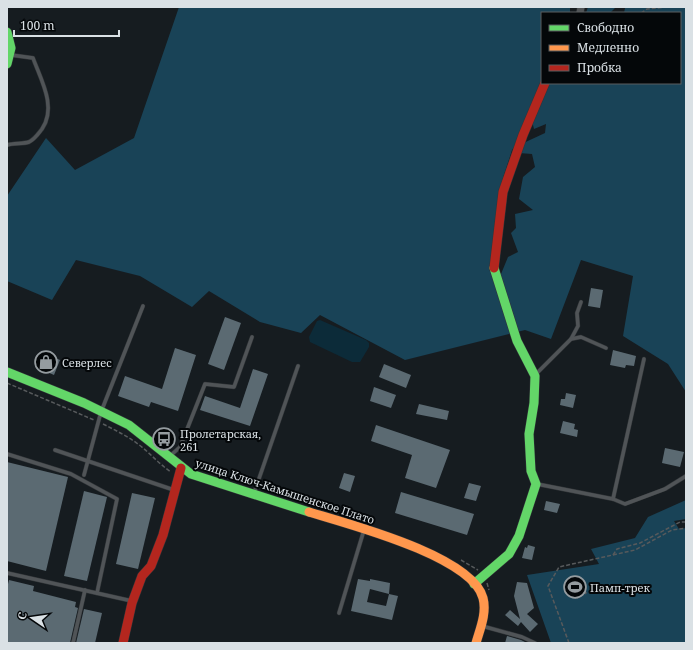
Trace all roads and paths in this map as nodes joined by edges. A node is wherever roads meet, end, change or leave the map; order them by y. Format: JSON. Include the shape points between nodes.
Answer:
{"nodes":[{"id":1,"x":667,"y":7,"type":"edge"},
{"id":2,"x":642,"y":12,"type":"edge"},
{"id":3,"x":7,"y":32,"type":"edge"},
{"id":4,"x":12,"y":55,"type":"junction"},
{"id":5,"x":7,"y":64,"type":"edge"},
{"id":6,"x":545,"y":84,"type":"edge"},
{"id":7,"x":7,"y":145,"type":"edge"},
{"id":8,"x":581,"y":302,"type":"dead end"},
{"id":9,"x":142,"y":306,"type":"dead end"},
{"id":10,"x":252,"y":337,"type":"dead end"},
{"id":11,"x":571,"y":338,"type":"junction"},
{"id":12,"x":606,"y":348,"type":"dead end"},
{"id":13,"x":644,"y":358,"type":"dead end"},
{"id":14,"x":298,"y":366,"type":"dead end"},
{"id":15,"x":7,"y":372,"type":"edge"},
{"id":16,"x":535,"y":376,"type":"junction"},
{"id":17,"x":101,"y":412,"type":"junction"},
{"id":18,"x":55,"y":450,"type":"dead end"},
{"id":19,"x":7,"y":454,"type":"edge"},
{"id":20,"x":168,"y":458,"type":"junction"},
{"id":21,"x":88,"y":461,"type":"junction"},
{"id":22,"x":181,"y":468,"type":"junction"},
{"id":23,"x":84,"y":475,"type":"dead end"},
{"id":24,"x":686,"y":476,"type":"edge"},
{"id":25,"x":536,"y":484,"type":"junction"},
{"id":26,"x":175,"y":490,"type":"junction"},
{"id":27,"x":254,"y":494,"type":"junction"},
{"id":28,"x":613,"y":499,"type":"junction"},
{"id":29,"x":686,"y":522,"type":"edge"},
{"id":30,"x":686,"y":528,"type":"edge"},
{"id":31,"x":364,"y":529,"type":"junction"},
{"id":32,"x":613,"y":556,"type":"junction"},
{"id":33,"x":7,"y":573,"type":"edge"},
{"id":34,"x":474,"y":584,"type":"junction"},
{"id":35,"x":85,"y":590,"type":"junction"},
{"id":36,"x":97,"y":593,"type":"junction"},
{"id":37,"x":574,"y":598,"type":"joint"},
{"id":38,"x":133,"y":601,"type":"junction"},
{"id":39,"x":340,"y":613,"type":"dead end"},
{"id":40,"x":481,"y":625,"type":"junction"},
{"id":41,"x":73,"y":643,"type":"edge"},
{"id":42,"x":123,"y":643,"type":"edge"},
{"id":43,"x":476,"y":643,"type":"edge"},
{"id":44,"x":535,"y":643,"type":"edge"},
{"id":45,"x":569,"y":643,"type":"edge"}],
"edges":[{"from":1,"to":2,"type":"path","via":[[647,9]]},
{"from":3,"to":4,"type":"street","via":[[11,38]]},
{"from":4,"to":5,"type":"street"},
{"from":4,"to":7,"type":"lane","via":[[33,58],[46,92],[48,120],[37,136],[28,142]]},
{"from":6,"to":16,"type":"street","via":[[503,192],[494,267],[517,341]]},
{"from":8,"to":11,"type":"lane","via":[[577,313],[578,326]]},
{"from":9,"to":17,"type":"lane"},
{"from":10,"to":20,"type":"lane","via":[[234,387],[205,384],[180,448]]},
{"from":11,"to":12,"type":"lane","via":[[581,337]]},
{"from":11,"to":16,"type":"lane"},
{"from":13,"to":28,"type":"lane"},
{"from":14,"to":27,"type":"lane"},
{"from":15,"to":17,"type":"street","name":"улица Ключ-Камышенское Плато"},
{"from":16,"to":25,"type":"street","via":[[534,403],[528,434],[531,471]]},
{"from":17,"to":20,"type":"street","name":"улица Ключ-Камышенское Плато","via":[[142,433]]},
{"from":17,"to":21,"type":"lane"},
{"from":18,"to":21,"type":"lane"},
{"from":19,"to":36,"type":"lane","via":[[70,474],[116,499]]},
{"from":20,"to":22,"type":"street","name":"улица Ключ-Камышенское Плато"},
{"from":21,"to":23,"type":"lane"},
{"from":21,"to":26,"type":"lane"},
{"from":22,"to":26,"type":"street"},
{"from":22,"to":27,"type":"street","name":"улица Ключ-Камышенское Плато","via":[[191,474]]},
{"from":24,"to":28,"type":"lane","via":[[665,488],[625,504]]},
{"from":25,"to":28,"type":"lane"},
{"from":25,"to":34,"type":"street","via":[[519,536],[509,554]]},
{"from":26,"to":38,"type":"street","via":[[163,535],[151,566],[142,576]]},
{"from":27,"to":31,"type":"street","name":"улица Ключ-Камышенское Плато"},
{"from":29,"to":32,"type":"path","via":[[680,522],[640,543],[617,549]]},
{"from":30,"to":32,"type":"path","via":[[672,530],[635,550]]},
{"from":31,"to":34,"type":"street","name":"улица Ключ-Камышенское Плато","via":[[440,558],[459,570]]},
{"from":31,"to":39,"type":"lane"},
{"from":32,"to":45,"type":"path","via":[[560,567],[548,586]]},
{"from":33,"to":35,"type":"lane"},
{"from":34,"to":40,"type":"street","name":"улица Ключ-Камышенское Плато","via":[[481,593],[485,605]]},
{"from":35,"to":36,"type":"lane"},
{"from":35,"to":41,"type":"lane"},
{"from":36,"to":38,"type":"lane"},
{"from":37,"to":37,"type":"path","via":[[578,598],[575,591],[577,589],[583,595],[585,592],[576,578],[573,580],[575,587],[568,581],[566,583]]},
{"from":38,"to":42,"type":"street"},
{"from":40,"to":43,"type":"street","name":"улица Ключ-Камышенское Плато"},
{"from":40,"to":44,"type":"lane"}]}
